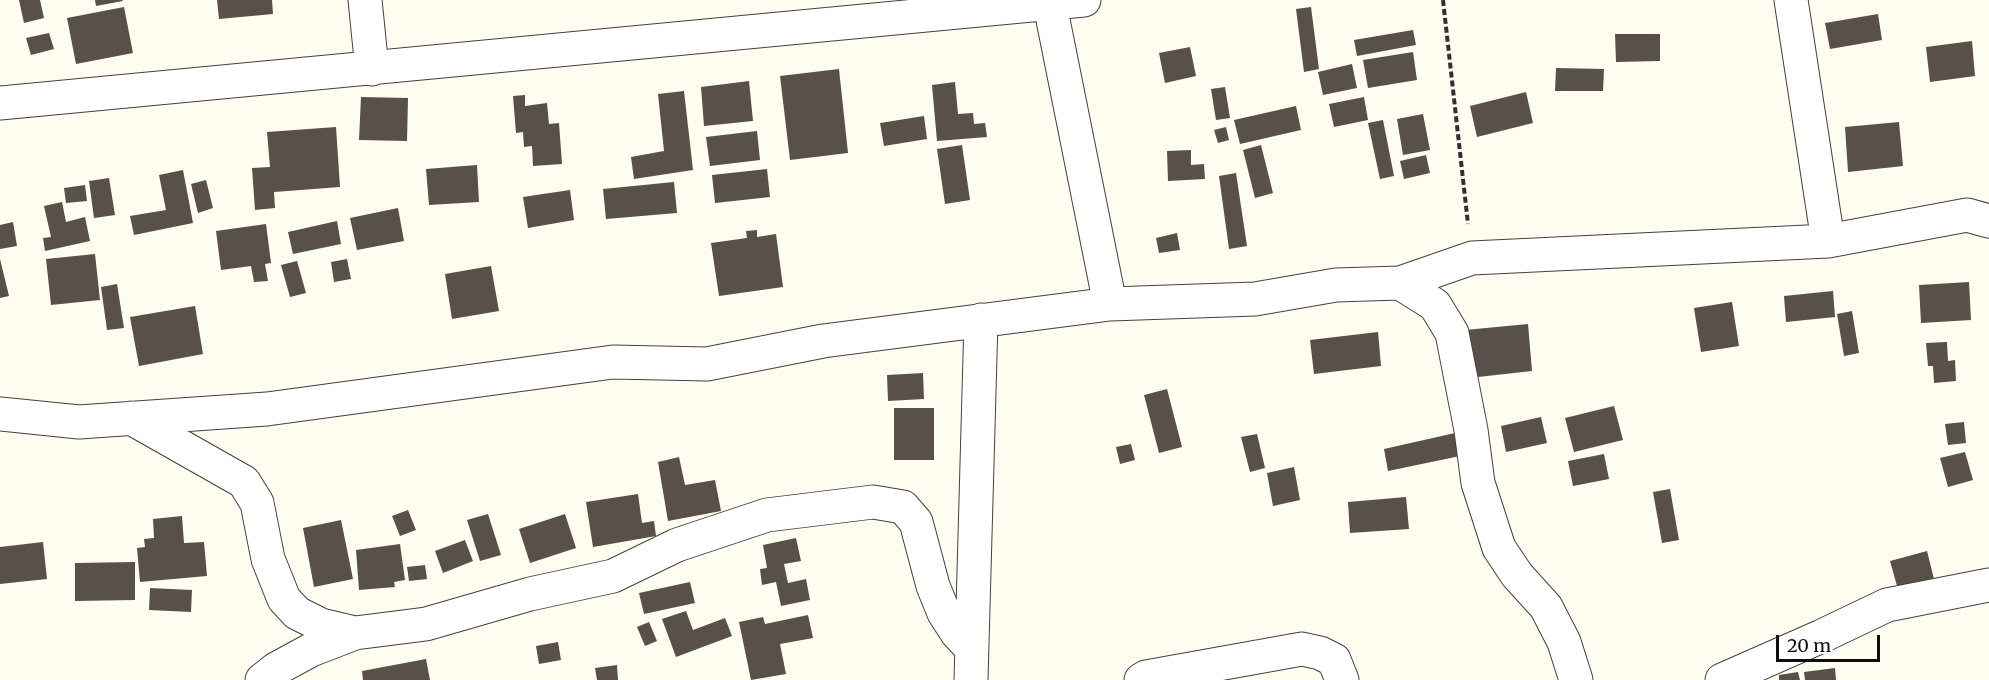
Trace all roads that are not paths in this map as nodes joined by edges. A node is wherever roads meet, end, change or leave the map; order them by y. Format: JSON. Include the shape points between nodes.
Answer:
{"nodes":[{"id":1,"x":365,"y":0,"type":"edge"},
{"id":2,"x":1084,"y":0,"type":"edge"},
{"id":3,"x":1791,"y":0,"type":"edge"},
{"id":4,"x":1049,"y":2,"type":"edge"},
{"id":5,"x":372,"y":69,"type":"junction"},
{"id":6,"x":0,"y":103,"type":"edge"},
{"id":7,"x":1989,"y":221,"type":"edge"},
{"id":8,"x":1828,"y":241,"type":"junction"},
{"id":9,"x":1400,"y":283,"type":"junction"},
{"id":10,"x":1110,"y":304,"type":"junction"},
{"id":11,"x":981,"y":320,"type":"junction"},
{"id":12,"x":0,"y":414,"type":"edge"},
{"id":13,"x":131,"y":418,"type":"junction"},
{"id":14,"x":1989,"y":585,"type":"edge"},
{"id":15,"x":355,"y":633,"type":"junction"},
{"id":16,"x":971,"y":648,"type":"junction"},
{"id":17,"x":262,"y":680,"type":"edge"},
{"id":18,"x":971,"y":680,"type":"edge"},
{"id":19,"x":1141,"y":680,"type":"edge"},
{"id":20,"x":1342,"y":680,"type":"edge"},
{"id":21,"x":1576,"y":680,"type":"edge"},
{"id":22,"x":1722,"y":680,"type":"edge"}],
"edges":[{"from":1,"to":5,"type":"street"},
{"from":2,"to":4,"type":"street"},
{"from":3,"to":8,"type":"street"},
{"from":4,"to":5,"type":"street"},
{"from":4,"to":10,"type":"street"},
{"from":5,"to":6,"type":"street"},
{"from":7,"to":8,"type":"street","via":[[1967,216]]},
{"from":8,"to":9,"type":"street","via":[[1472,258]]},
{"from":9,"to":10,"type":"street","via":[[1336,285],[1255,299]]},
{"from":9,"to":21,"type":"street","via":[[1436,305],[1452,333],[1472,430],[1478,483],[1499,548],[1546,607],[1564,642]]},
{"from":10,"to":11,"type":"street"},
{"from":11,"to":13,"type":"street","via":[[823,341],[707,364],[613,362],[267,409]]},
{"from":11,"to":16,"type":"street"},
{"from":12,"to":13,"type":"street","via":[[79,422]]},
{"from":13,"to":15,"type":"street","via":[[244,482],[257,503],[268,559],[284,598],[297,613],[321,625]]},
{"from":14,"to":22,"type":"street","via":[[1887,605]]},
{"from":15,"to":16,"type":"street","via":[[426,624],[530,594],[613,576],[677,545],[767,515],[873,502],[903,507],[916,522],[944,613]]},
{"from":15,"to":17,"type":"street","via":[[311,650]]},
{"from":16,"to":18,"type":"street"},
{"from":19,"to":20,"type":"street","via":[[1302,649],[1334,660]]}]}
